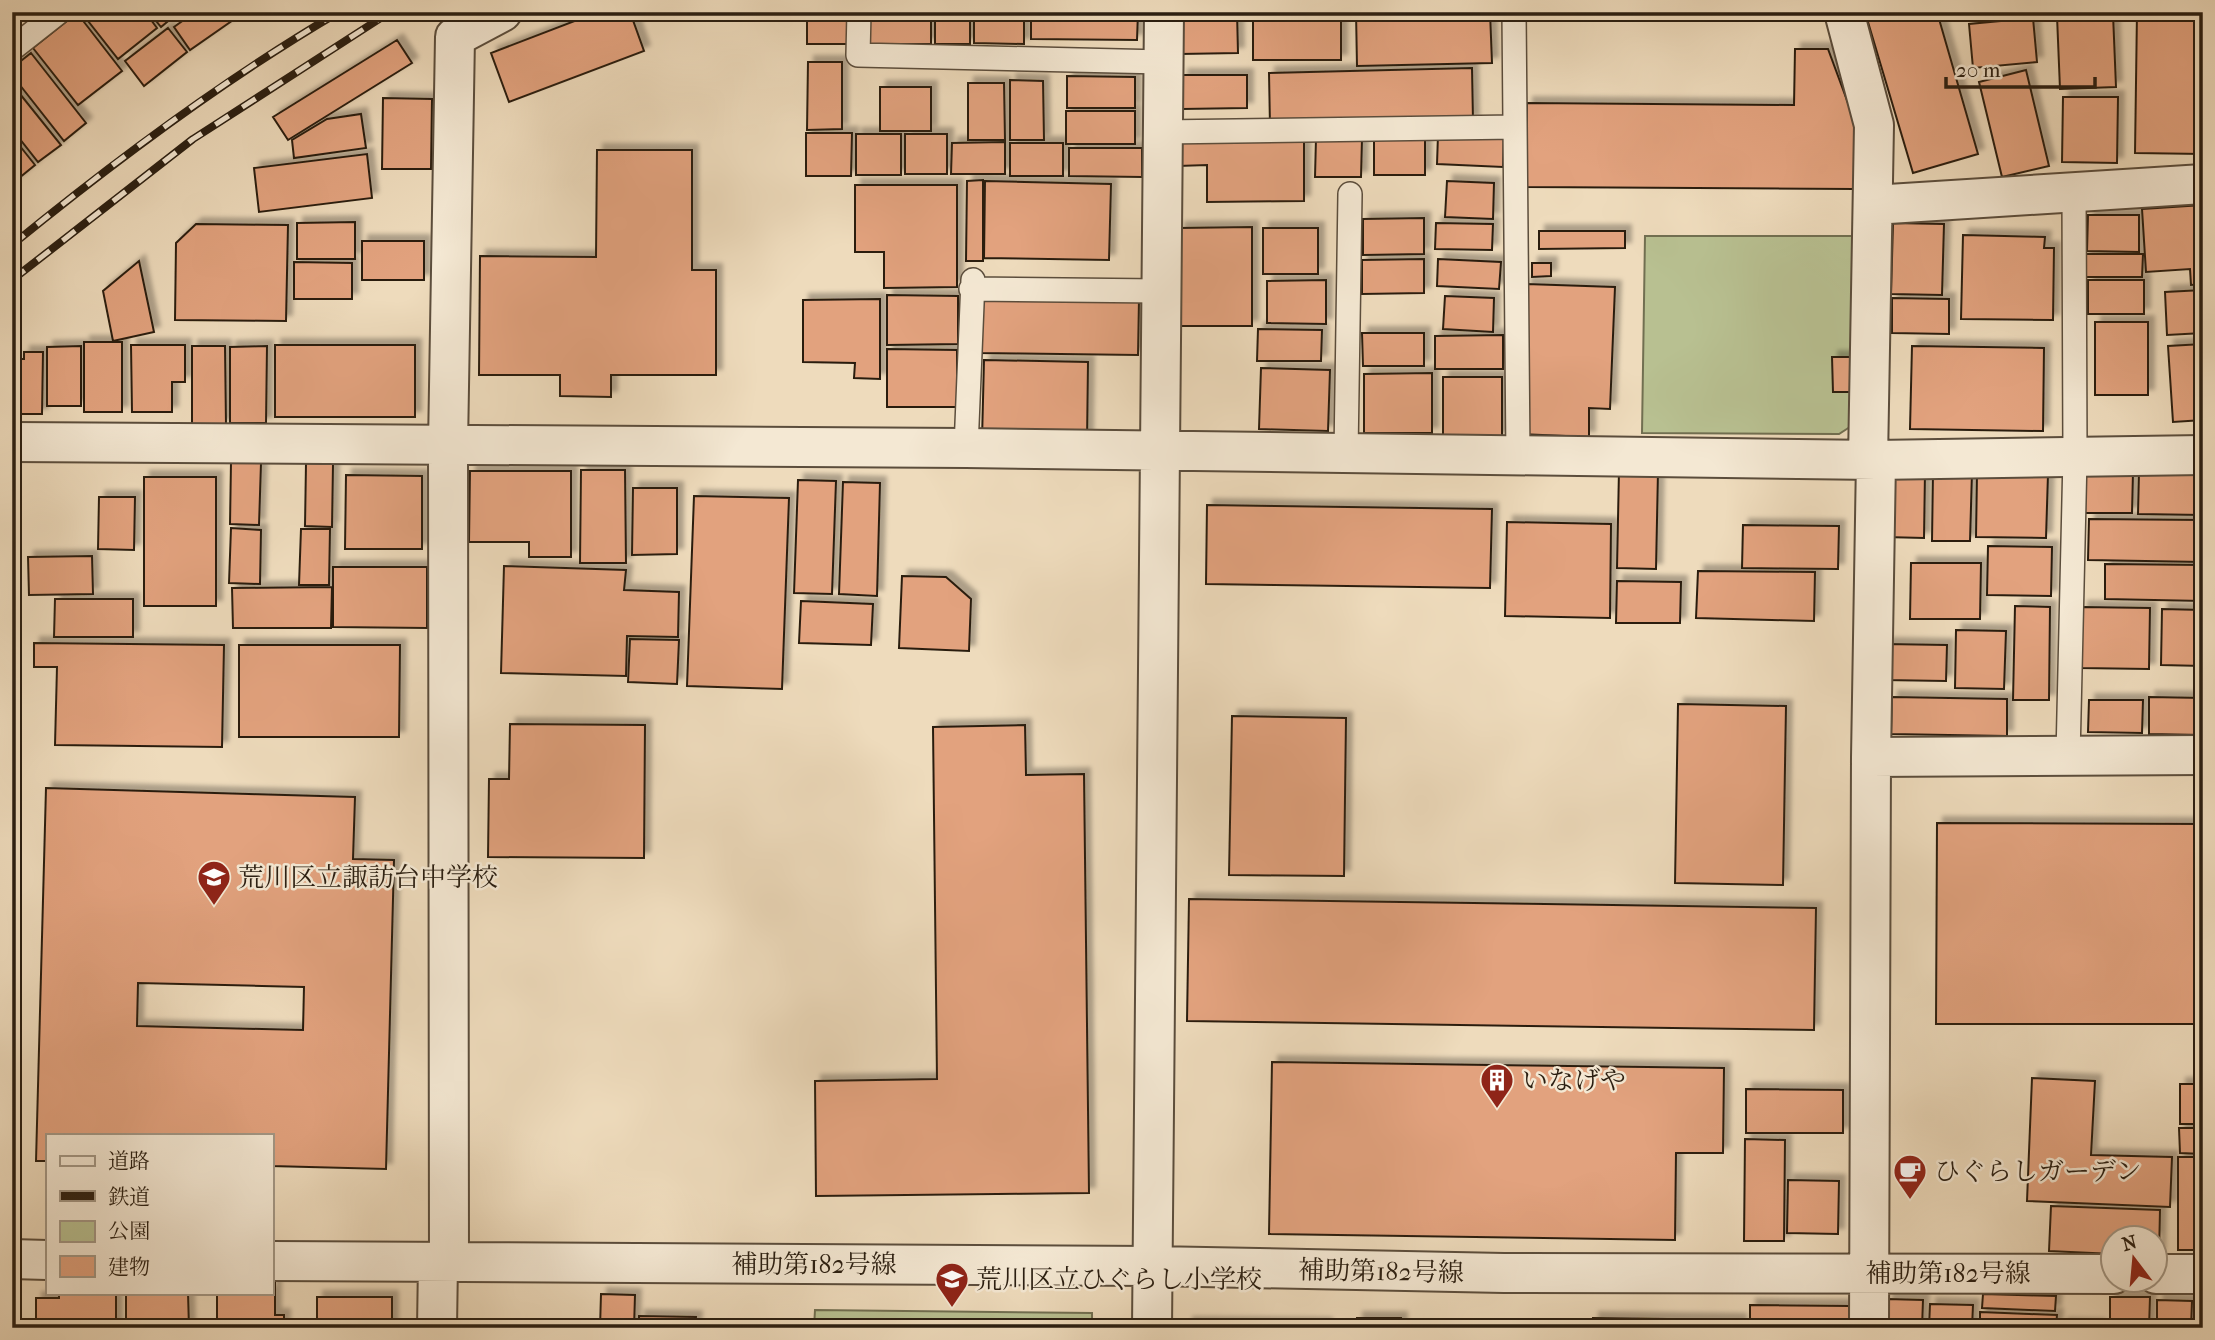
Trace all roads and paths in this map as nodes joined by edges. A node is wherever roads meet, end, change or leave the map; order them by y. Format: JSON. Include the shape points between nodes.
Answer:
{"nodes":[{"id":1,"x":59,"y":12,"type":"edge"},
{"id":2,"x":502,"y":12,"type":"edge"},
{"id":3,"x":859,"y":12,"type":"edge"},
{"id":4,"x":1164,"y":12,"type":"edge"},
{"id":5,"x":1514,"y":12,"type":"edge"},
{"id":6,"x":1844,"y":12,"type":"edge"},
{"id":7,"x":12,"y":49,"type":"edge"},
{"id":8,"x":1163,"y":62,"type":"junction"},
{"id":9,"x":1515,"y":127,"type":"junction"},
{"id":10,"x":1162,"y":132,"type":"junction"},
{"id":11,"x":2203,"y":184,"type":"edge"},
{"id":12,"x":2074,"y":191,"type":"junction"},
{"id":13,"x":1350,"y":194,"type":"dead end"},
{"id":14,"x":1873,"y":205,"type":"junction"},
{"id":15,"x":1160,"y":291,"type":"junction"},
{"id":16,"x":12,"y":442,"type":"edge"},
{"id":17,"x":448,"y":445,"type":"junction"},
{"id":18,"x":966,"y":448,"type":"junction"},
{"id":19,"x":1159,"y":453,"type":"junction"},
{"id":20,"x":1346,"y":454,"type":"junction"},
{"id":21,"x":2203,"y":455,"type":"edge"},
{"id":22,"x":1518,"y":456,"type":"junction"},
{"id":23,"x":2075,"y":457,"type":"junction"},
{"id":24,"x":1872,"y":460,"type":"junction"},
{"id":25,"x":2203,"y":755,"type":"edge"},
{"id":26,"x":2068,"y":756,"type":"junction"},
{"id":27,"x":1871,"y":757,"type":"junction"},
{"id":28,"x":12,"y":1259,"type":"edge"},
{"id":29,"x":46,"y":1259,"type":"edge"},
{"id":30,"x":273,"y":1261,"type":"edge"},
{"id":31,"x":444,"y":1262,"type":"junction"},
{"id":32,"x":1153,"y":1266,"type":"junction"},
{"id":33,"x":1869,"y":1273,"type":"junction"},
{"id":34,"x":2100,"y":1274,"type":"edge"},
{"id":35,"x":2170,"y":1274,"type":"edge"},
{"id":36,"x":2203,"y":1274,"type":"edge"},
{"id":37,"x":437,"y":1328,"type":"edge"},
{"id":38,"x":1152,"y":1328,"type":"edge"},
{"id":39,"x":1869,"y":1328,"type":"edge"}],
"edges":[{"from":1,"to":7,"type":"lane"},
{"from":2,"to":17,"type":"street","via":[[455,37]]},
{"from":3,"to":8,"type":"lane","via":[[858,55]]},
{"from":4,"to":8,"type":"street"},
{"from":5,"to":9,"type":"lane"},
{"from":6,"to":14,"type":"street","via":[[1874,125]]},
{"from":8,"to":10,"type":"street"},
{"from":9,"to":10,"type":"lane"},
{"from":9,"to":22,"type":"lane"},
{"from":10,"to":15,"type":"street"},
{"from":11,"to":12,"type":"street"},
{"from":12,"to":14,"type":"street"},
{"from":12,"to":23,"type":"lane"},
{"from":13,"to":20,"type":"lane"},
{"from":14,"to":24,"type":"street"},
{"from":15,"to":18,"type":"lane","via":[[972,285]]},
{"from":15,"to":19,"type":"street"},
{"from":16,"to":17,"type":"street"},
{"from":17,"to":18,"type":"street"},
{"from":17,"to":31,"type":"street"},
{"from":18,"to":19,"type":"street"},
{"from":19,"to":20,"type":"street"},
{"from":19,"to":32,"type":"street"},
{"from":20,"to":22,"type":"street"},
{"from":21,"to":23,"type":"street"},
{"from":22,"to":24,"type":"street"},
{"from":23,"to":24,"type":"street"},
{"from":23,"to":26,"type":"lane"},
{"from":24,"to":27,"type":"street"},
{"from":25,"to":26,"type":"street"},
{"from":26,"to":27,"type":"street"},
{"from":27,"to":33,"type":"street"},
{"from":28,"to":29,"type":"street"},
{"from":30,"to":31,"type":"street","name":"補助第182号線"},
{"from":31,"to":32,"type":"street","name":"補助第182号線"},
{"from":31,"to":37,"type":"street"},
{"from":32,"to":33,"type":"street","name":"補助第182号線","via":[[1504,1273]]},
{"from":32,"to":38,"type":"street"},
{"from":33,"to":34,"type":"street","name":"補助第182号線"},
{"from":33,"to":39,"type":"street"},
{"from":35,"to":36,"type":"street"}]}
